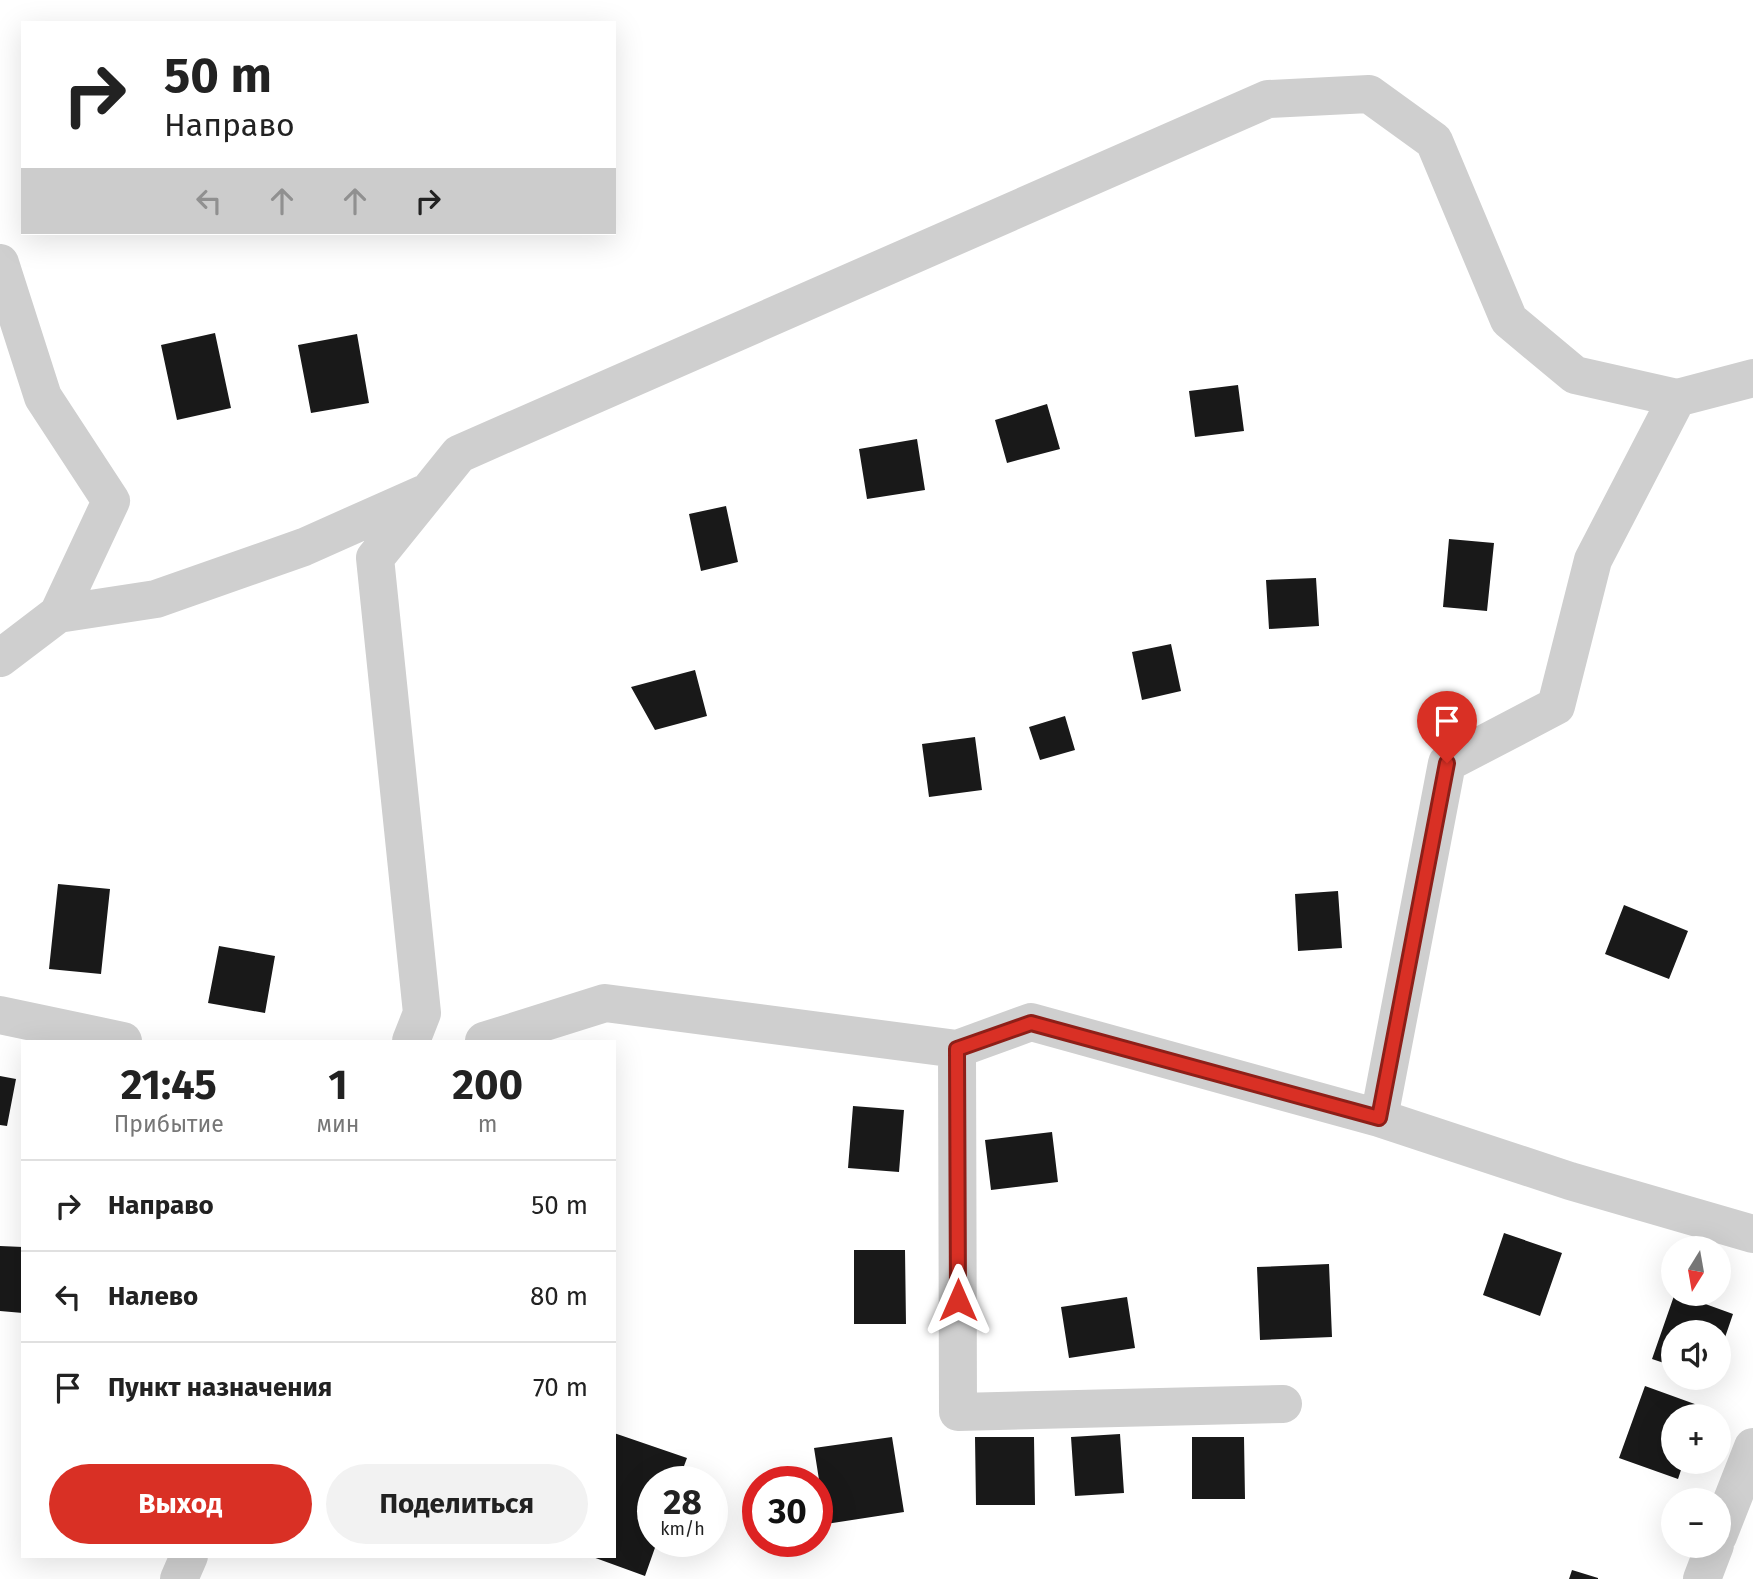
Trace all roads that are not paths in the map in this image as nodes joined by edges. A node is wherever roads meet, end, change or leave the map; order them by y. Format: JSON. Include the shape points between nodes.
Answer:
{"nodes":[{"id":1,"x":0,"y":263,"type":"edge"},
{"id":2,"x":1753,"y":377,"type":"edge"},
{"id":3,"x":1677,"y":398,"type":"junction"},
{"id":4,"x":428,"y":492,"type":"junction"},
{"id":5,"x":58,"y":614,"type":"junction"},
{"id":6,"x":0,"y":658,"type":"edge"},
{"id":7,"x":0,"y":1016,"type":"edge"},
{"id":8,"x":118,"y":1040,"type":"edge"},
{"id":9,"x":411,"y":1040,"type":"edge"},
{"id":10,"x":487,"y":1040,"type":"edge"},
{"id":11,"x":957,"y":1049,"type":"junction"},
{"id":12,"x":1379,"y":1118,"type":"junction"},
{"id":13,"x":1753,"y":1234,"type":"edge"},
{"id":14,"x":1283,"y":1404,"type":"dead end"},
{"id":15,"x":1753,"y":1447,"type":"edge"},
{"id":16,"x":1731,"y":1503,"type":"edge"},
{"id":17,"x":188,"y":1558,"type":"edge"},
{"id":18,"x":1710,"y":1558,"type":"edge"},
{"id":19,"x":179,"y":1579,"type":"edge"},
{"id":20,"x":1702,"y":1579,"type":"edge"}],
"edges":[{"from":1,"to":5,"type":"street","via":[[43,397],[111,502]]},
{"from":2,"to":3,"type":"street"},
{"from":3,"to":4,"type":"street","via":[[1575,376],[1508,320],[1434,141],[1369,94],[1268,99],[459,454]]},
{"from":3,"to":12,"type":"street","via":[[1593,560],[1556,706],[1447,763]]},
{"from":4,"to":5,"type":"street","via":[[303,547],[156,599]]},
{"from":4,"to":9,"type":"street","via":[[375,558],[422,1013]]},
{"from":5,"to":6,"type":"street"},
{"from":7,"to":8,"type":"street"},
{"from":10,"to":11,"type":"street","via":[[605,1003]]},
{"from":11,"to":12,"type":"street","via":[[1031,1023]]},
{"from":11,"to":14,"type":"street","via":[[958,1412]]},
{"from":12,"to":13,"type":"street","via":[[1570,1181]]},
{"from":15,"to":16,"type":"street"},
{"from":17,"to":19,"type":"street"},
{"from":18,"to":20,"type":"street"}]}
